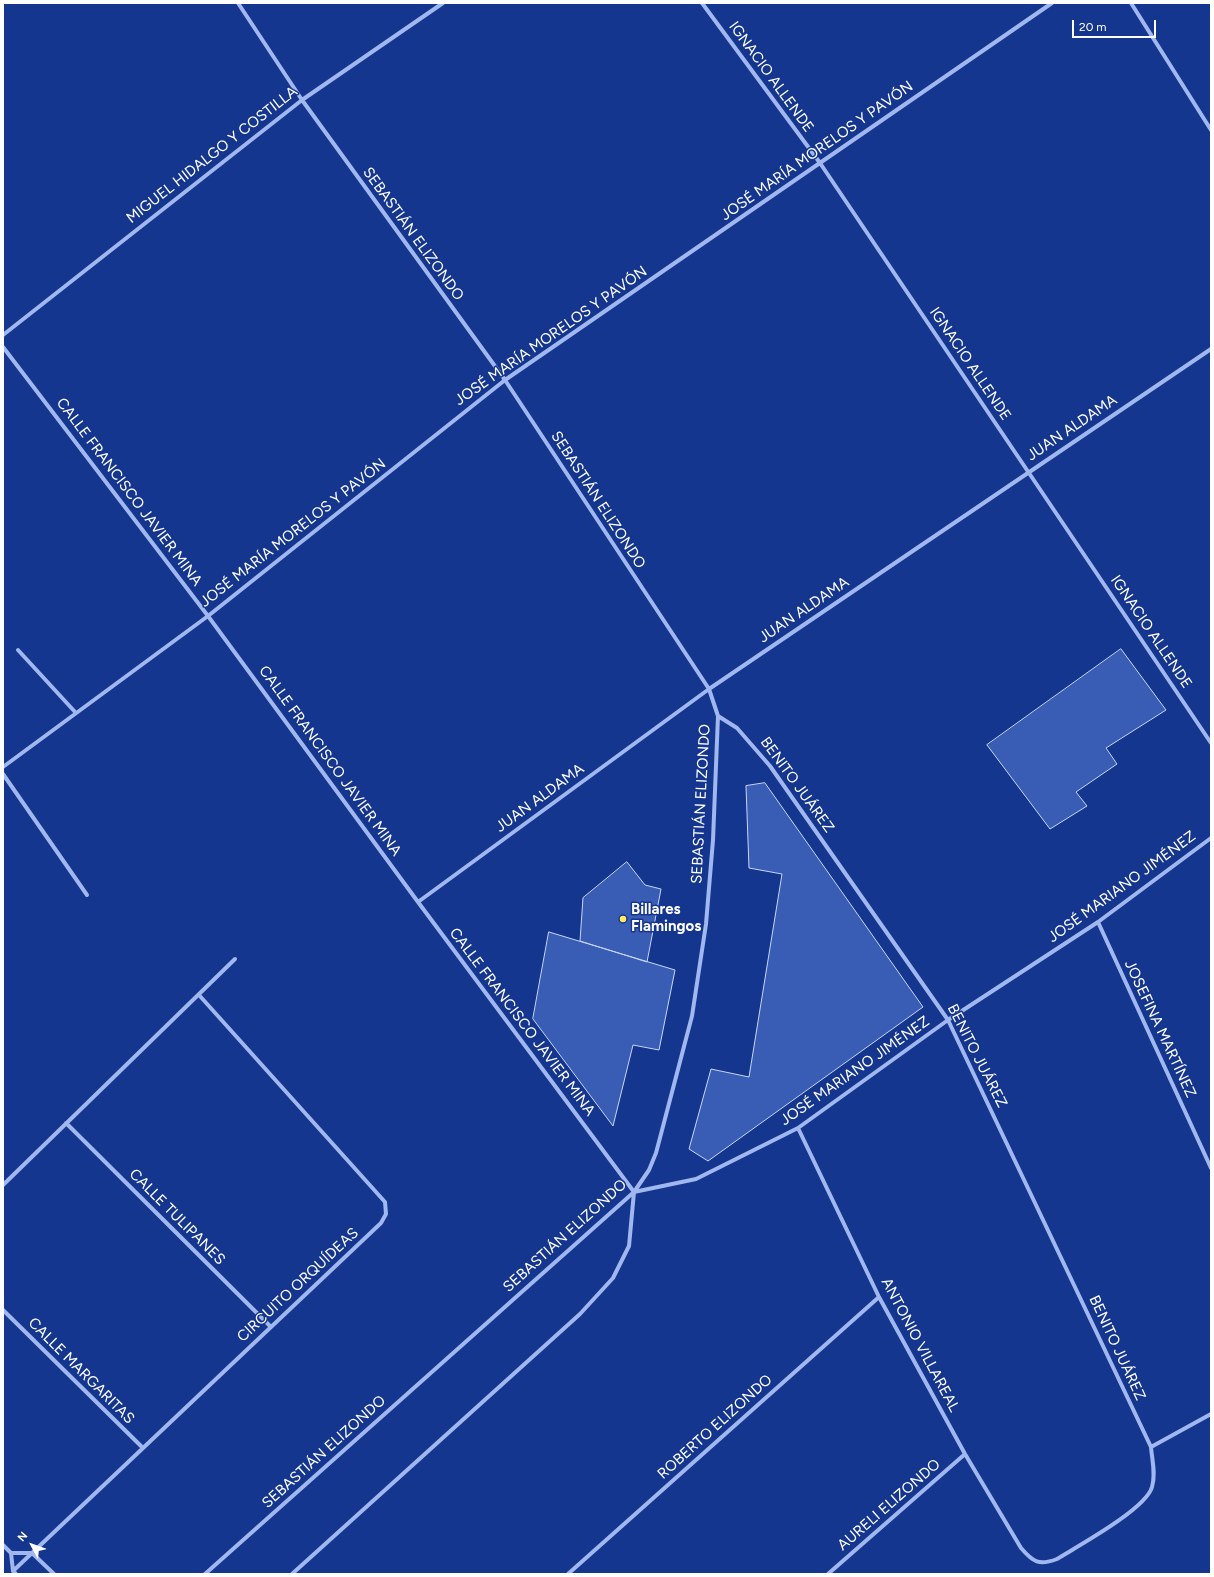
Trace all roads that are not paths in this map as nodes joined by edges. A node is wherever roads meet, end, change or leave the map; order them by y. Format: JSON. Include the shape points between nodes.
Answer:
{"nodes":[{"id":1,"x":238,"y":3,"type":"edge"},
{"id":2,"x":443,"y":3,"type":"edge"},
{"id":3,"x":702,"y":3,"type":"edge"},
{"id":4,"x":1052,"y":3,"type":"edge"},
{"id":5,"x":1131,"y":3,"type":"edge"},
{"id":6,"x":302,"y":100,"type":"junction"},
{"id":7,"x":1211,"y":130,"type":"edge"},
{"id":8,"x":820,"y":163,"type":"junction"},
{"id":9,"x":3,"y":336,"type":"edge"},
{"id":10,"x":3,"y":347,"type":"edge"},
{"id":11,"x":1211,"y":349,"type":"edge"},
{"id":12,"x":504,"y":380,"type":"junction"},
{"id":13,"x":1028,"y":472,"type":"junction"},
{"id":14,"x":208,"y":616,"type":"junction"},
{"id":15,"x":18,"y":650,"type":"dead end"},
{"id":16,"x":709,"y":689,"type":"junction"},
{"id":17,"x":76,"y":713,"type":"junction"},
{"id":18,"x":718,"y":716,"type":"junction"},
{"id":19,"x":1211,"y":743,"type":"edge"},
{"id":20,"x":3,"y":767,"type":"edge"},
{"id":21,"x":3,"y":774,"type":"edge"},
{"id":22,"x":1211,"y":838,"type":"edge"},
{"id":23,"x":87,"y":895,"type":"dead end"},
{"id":24,"x":418,"y":902,"type":"junction"},
{"id":25,"x":1098,"y":922,"type":"junction"},
{"id":26,"x":235,"y":959,"type":"dead end"},
{"id":27,"x":199,"y":995,"type":"junction"},
{"id":28,"x":948,"y":1020,"type":"junction"},
{"id":29,"x":66,"y":1123,"type":"junction"},
{"id":30,"x":798,"y":1128,"type":"junction"},
{"id":31,"x":1211,"y":1168,"type":"edge"},
{"id":32,"x":3,"y":1185,"type":"edge"},
{"id":33,"x":634,"y":1192,"type":"junction"},
{"id":34,"x":879,"y":1297,"type":"junction"},
{"id":35,"x":3,"y":1310,"type":"edge"},
{"id":36,"x":271,"y":1327,"type":"junction"},
{"id":37,"x":1211,"y":1414,"type":"edge"},
{"id":38,"x":1150,"y":1447,"type":"junction"},
{"id":39,"x":143,"y":1448,"type":"junction"},
{"id":40,"x":965,"y":1454,"type":"junction"},
{"id":41,"x":3,"y":1545,"type":"edge"},
{"id":42,"x":11,"y":1553,"type":"junction"},
{"id":43,"x":32,"y":1553,"type":"junction"},
{"id":44,"x":1038,"y":1562,"type":"joint"},
{"id":45,"x":15,"y":1572,"type":"edge"},
{"id":46,"x":54,"y":1574,"type":"edge"},
{"id":47,"x":205,"y":1574,"type":"edge"},
{"id":48,"x":292,"y":1574,"type":"edge"},
{"id":49,"x":568,"y":1574,"type":"edge"},
{"id":50,"x":828,"y":1574,"type":"edge"}],
"edges":[{"from":1,"to":6,"type":"street","name":"SEBASTIÁN ELIZONDO"},
{"from":2,"to":6,"type":"street","name":"MIGUEL HIDALGO Y COSTILLA"},
{"from":3,"to":8,"type":"street","name":"IGNACIO ALLENDE"},
{"from":4,"to":8,"type":"street","name":"JOSÉ MARÍA MORELOS Y PAVÓN"},
{"from":5,"to":7,"type":"street"},
{"from":6,"to":9,"type":"street","name":"MIGUEL HIDALGO Y COSTILLA"},
{"from":6,"to":12,"type":"street","name":"SEBASTIÁN ELIZONDO"},
{"from":8,"to":12,"type":"street","name":"JOSÉ MARÍA MORELOS Y PAVÓN"},
{"from":8,"to":13,"type":"street","name":"IGNACIO ALLENDE"},
{"from":10,"to":14,"type":"street","name":"CALLE FRANCISCO JAVIER MINA"},
{"from":11,"to":13,"type":"street","name":"JUAN ALDAMA"},
{"from":12,"to":14,"type":"street","name":"JOSÉ MARÍA MORELOS Y PAVÓN"},
{"from":12,"to":16,"type":"street","name":"SEBASTIÁN ELIZONDO"},
{"from":13,"to":16,"type":"street","name":"JUAN ALDAMA"},
{"from":13,"to":19,"type":"street","name":"IGNACIO ALLENDE"},
{"from":14,"to":17,"type":"street","name":"JOSÉ MARÍA MORELOS Y PAVÓN"},
{"from":14,"to":24,"type":"street","name":"CALLE FRANCISCO JAVIER MINA"},
{"from":15,"to":17,"type":"street"},
{"from":16,"to":18,"type":"street","name":"SEBASTIÁN ELIZONDO"},
{"from":16,"to":24,"type":"street","name":"JUAN ALDAMA"},
{"from":17,"to":20,"type":"street","name":"JOSÉ MARÍA MORELOS Y PAVÓN"},
{"from":18,"to":28,"type":"street","name":"BENITO JUÁREZ","via":[[737,728],[770,766]]},
{"from":18,"to":33,"type":"street","name":"SEBASTIÁN ELIZONDO","via":[[713,840],[706,924],[692,1016],[656,1153],[649,1170]]},
{"from":21,"to":23,"type":"street"},
{"from":22,"to":25,"type":"street","name":"JOSÉ MARIANO JIMÉNEZ"},
{"from":24,"to":33,"type":"street","name":"CALLE FRANCISCO JAVIER MINA"},
{"from":25,"to":28,"type":"street","name":"JOSÉ MARIANO JIMÉNEZ"},
{"from":25,"to":31,"type":"street","name":"JOSEFINA MARTÍNEZ"},
{"from":26,"to":27,"type":"street"},
{"from":27,"to":29,"type":"street"},
{"from":27,"to":36,"type":"street","name":"CIRCUITO ORQUÍDEAS","via":[[385,1202],[387,1208],[381,1223]]},
{"from":28,"to":30,"type":"street","name":"JOSÉ MARIANO JIMÉNEZ"},
{"from":28,"to":38,"type":"street","name":"BENITO JUÁREZ"},
{"from":29,"to":32,"type":"street"},
{"from":29,"to":36,"type":"street","name":"CALLE TULIPANES"},
{"from":30,"to":33,"type":"street","name":"JOSÉ MARIANO JIMÉNEZ","via":[[696,1180]]},
{"from":30,"to":34,"type":"street","name":"ANTONIO VILLAREAL"},
{"from":33,"to":47,"type":"street","name":"SEBASTIÁN ELIZONDO"},
{"from":33,"to":48,"type":"street","via":[[629,1246],[613,1278],[580,1314]]},
{"from":34,"to":40,"type":"street","name":"ANTONIO VILLAREAL"},
{"from":34,"to":49,"type":"street","name":"ROBERTO ELIZONDO"},
{"from":35,"to":39,"type":"street","name":"CALLE MARGARITAS"},
{"from":36,"to":39,"type":"street","name":"CIRCUITO ORQUÍDEAS"},
{"from":37,"to":38,"type":"street"},
{"from":38,"to":44,"type":"street","name":"BENITO JUÁREZ","via":[[1154,1471],[1152,1488],[1142,1501],[1130,1513],[1057,1559]]},
{"from":39,"to":43,"type":"street","name":"CIRCUITO ORQUÍDEAS"},
{"from":40,"to":44,"type":"street","name":"ANTONIO VILLAREAL","via":[[1021,1548]]},
{"from":40,"to":50,"type":"street","name":"AURELI ELIZONDO"},
{"from":41,"to":42,"type":"street"},
{"from":42,"to":43,"type":"street"},
{"from":42,"to":45,"type":"street"},
{"from":43,"to":45,"type":"street","name":"CIRCUITO ORQUÍDEAS"},
{"from":43,"to":46,"type":"street"}]}
